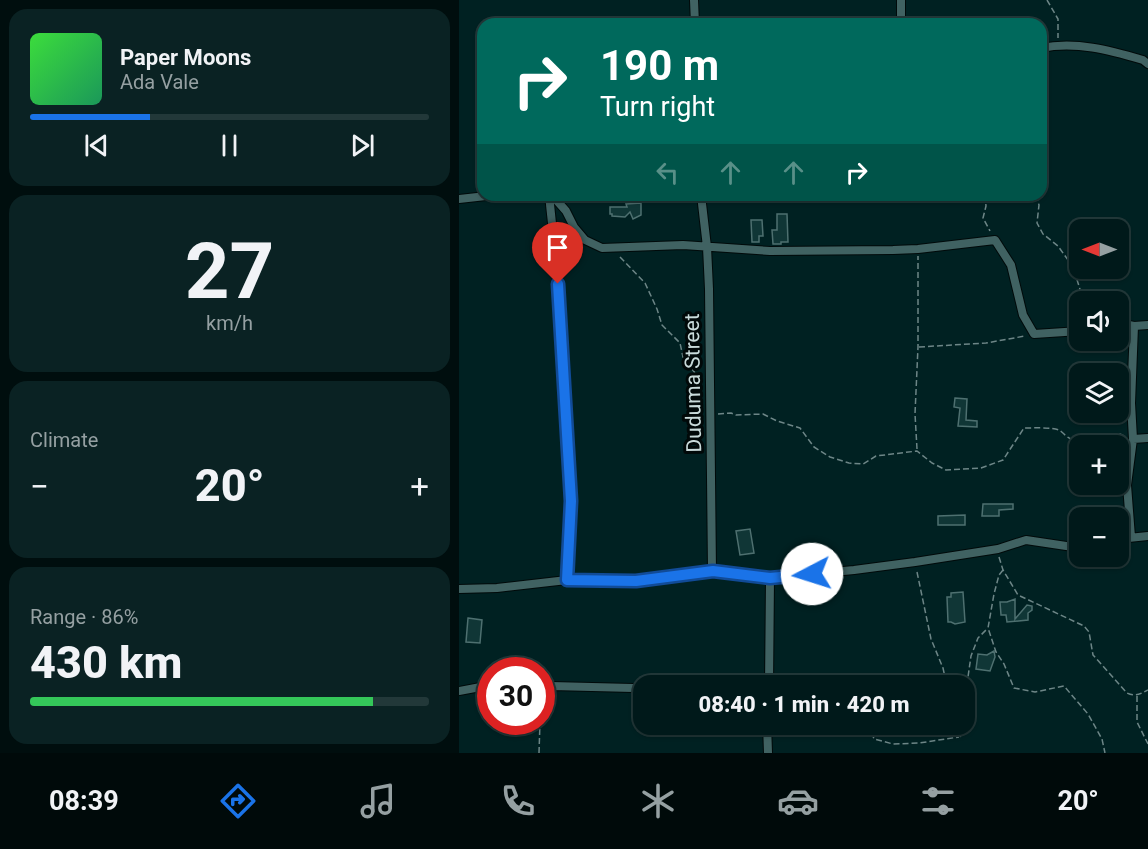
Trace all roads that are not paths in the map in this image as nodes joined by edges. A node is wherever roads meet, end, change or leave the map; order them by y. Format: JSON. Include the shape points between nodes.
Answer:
{"nodes":[{"id":1,"x":694,"y":0,"type":"edge"},
{"id":2,"x":901,"y":0,"type":"edge"},
{"id":3,"x":695,"y":18,"type":"edge"},
{"id":4,"x":901,"y":18,"type":"edge"},
{"id":5,"x":1047,"y":47,"type":"edge"},
{"id":6,"x":1148,"y":64,"type":"edge"},
{"id":7,"x":477,"y":197,"type":"edge"},
{"id":8,"x":459,"y":199,"type":"edge"},
{"id":9,"x":552,"y":201,"type":"edge"},
{"id":10,"x":557,"y":201,"type":"edge"},
{"id":11,"x":702,"y":201,"type":"edge"},
{"id":12,"x":707,"y":247,"type":"junction"},
{"id":13,"x":1148,"y":324,"type":"edge"},
{"id":14,"x":1129,"y":325,"type":"edge"},
{"id":15,"x":1134,"y":326,"type":"junction"},
{"id":16,"x":1069,"y":332,"type":"edge"},
{"id":17,"x":1148,"y":438,"type":"edge"},
{"id":18,"x":1133,"y":439,"type":"junction"},
{"id":19,"x":1148,"y":536,"type":"edge"},
{"id":20,"x":1131,"y":537,"type":"joint"},
{"id":21,"x":1069,"y":547,"type":"edge"},
{"id":22,"x":713,"y":571,"type":"junction"},
{"id":23,"x":770,"y":578,"type":"junction"},
{"id":24,"x":567,"y":580,"type":"junction"},
{"id":25,"x":459,"y":589,"type":"edge"},
{"id":26,"x":769,"y":675,"type":"edge"},
{"id":27,"x":555,"y":686,"type":"edge"},
{"id":28,"x":477,"y":688,"type":"edge"},
{"id":29,"x":633,"y":688,"type":"dead end"},
{"id":30,"x":459,"y":691,"type":"edge"},
{"id":31,"x":767,"y":735,"type":"edge"},
{"id":32,"x":768,"y":753,"type":"edge"}],
"edges":[{"from":1,"to":3,"type":"street"},
{"from":2,"to":4,"type":"street"},
{"from":5,"to":6,"type":"street","via":[[1095,48]]},
{"from":7,"to":8,"type":"street"},
{"from":9,"to":24,"type":"street","via":[[571,501]]},
{"from":10,"to":12,"type":"street","via":[[585,240],[602,248]]},
{"from":11,"to":12,"type":"street","name":"Duduma Street"},
{"from":12,"to":16,"type":"street","via":[[918,249],[995,240],[1011,265],[1023,315],[1034,334]]},
{"from":12,"to":22,"type":"street","name":"Duduma Street"},
{"from":13,"to":15,"type":"street"},
{"from":14,"to":15,"type":"street"},
{"from":15,"to":18,"type":"street"},
{"from":17,"to":18,"type":"street"},
{"from":18,"to":20,"type":"street","via":[[1127,485]]},
{"from":19,"to":20,"type":"street"},
{"from":21,"to":23,"type":"street","via":[[1026,540],[998,549],[915,562]]},
{"from":22,"to":23,"type":"street"},
{"from":22,"to":24,"type":"street","via":[[636,581]]},
{"from":23,"to":26,"type":"street"},
{"from":24,"to":25,"type":"street"},
{"from":27,"to":29,"type":"street"},
{"from":28,"to":30,"type":"street"},
{"from":31,"to":32,"type":"street"}]}
